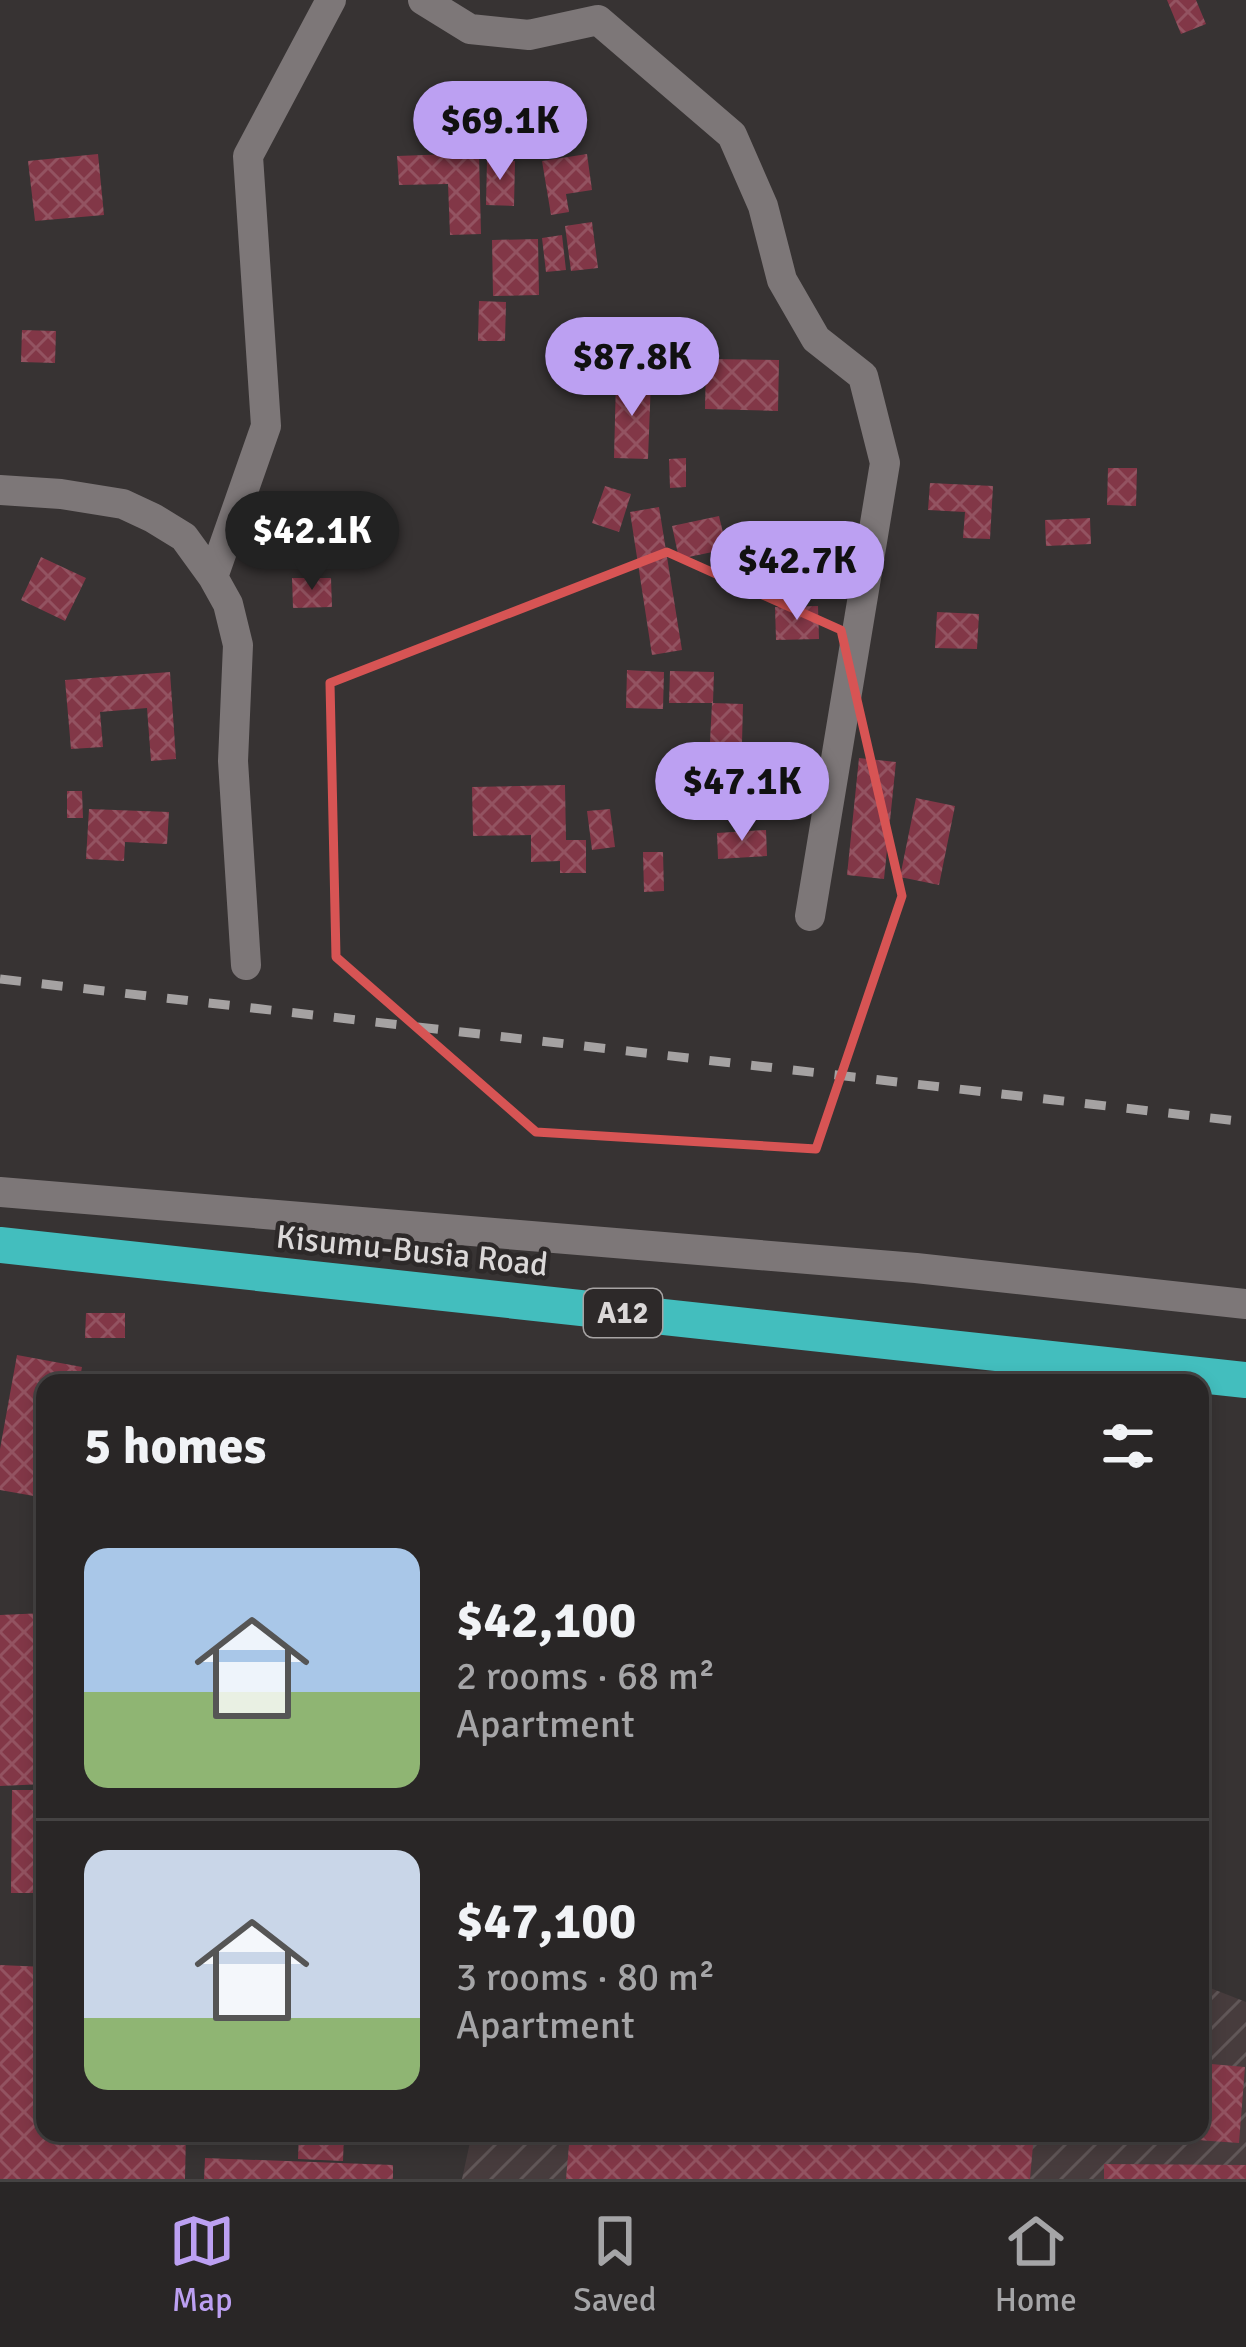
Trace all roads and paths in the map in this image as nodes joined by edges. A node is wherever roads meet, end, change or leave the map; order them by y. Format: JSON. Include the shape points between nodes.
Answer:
{"nodes":[{"id":1,"x":331,"y":0,"type":"edge"},
{"id":2,"x":422,"y":0,"type":"edge"},
{"id":3,"x":0,"y":490,"type":"edge"},
{"id":4,"x":213,"y":577,"type":"junction"},
{"id":5,"x":810,"y":916,"type":"dead end"},
{"id":6,"x":246,"y":965,"type":"dead end"},
{"id":7,"x":0,"y":1192,"type":"edge"},
{"id":8,"x":0,"y":1245,"type":"edge"},
{"id":9,"x":1246,"y":1304,"type":"edge"},
{"id":10,"x":1191,"y":1374,"type":"edge"},
{"id":11,"x":1209,"y":1376,"type":"edge"},
{"id":12,"x":1246,"y":1380,"type":"edge"}],
"edges":[{"from":1,"to":4,"type":"street","via":[[248,156],[266,426]]},
{"from":2,"to":5,"type":"street","via":[[470,29],[529,35],[598,20],[732,135],[763,206],[782,280],[816,340],[862,376],[885,463]]},
{"from":3,"to":4,"type":"street","via":[[123,504],[184,537]]},
{"from":4,"to":6,"type":"street","via":[[238,645],[233,760]]},
{"from":7,"to":9,"type":"street","via":[[916,1268]]},
{"from":8,"to":10,"type":"highway","name":"Kisumu-Busia Road","number":"A12"},
{"from":11,"to":12,"type":"highway","name":"Kisumu-Busia Road","number":"A12"}]}
